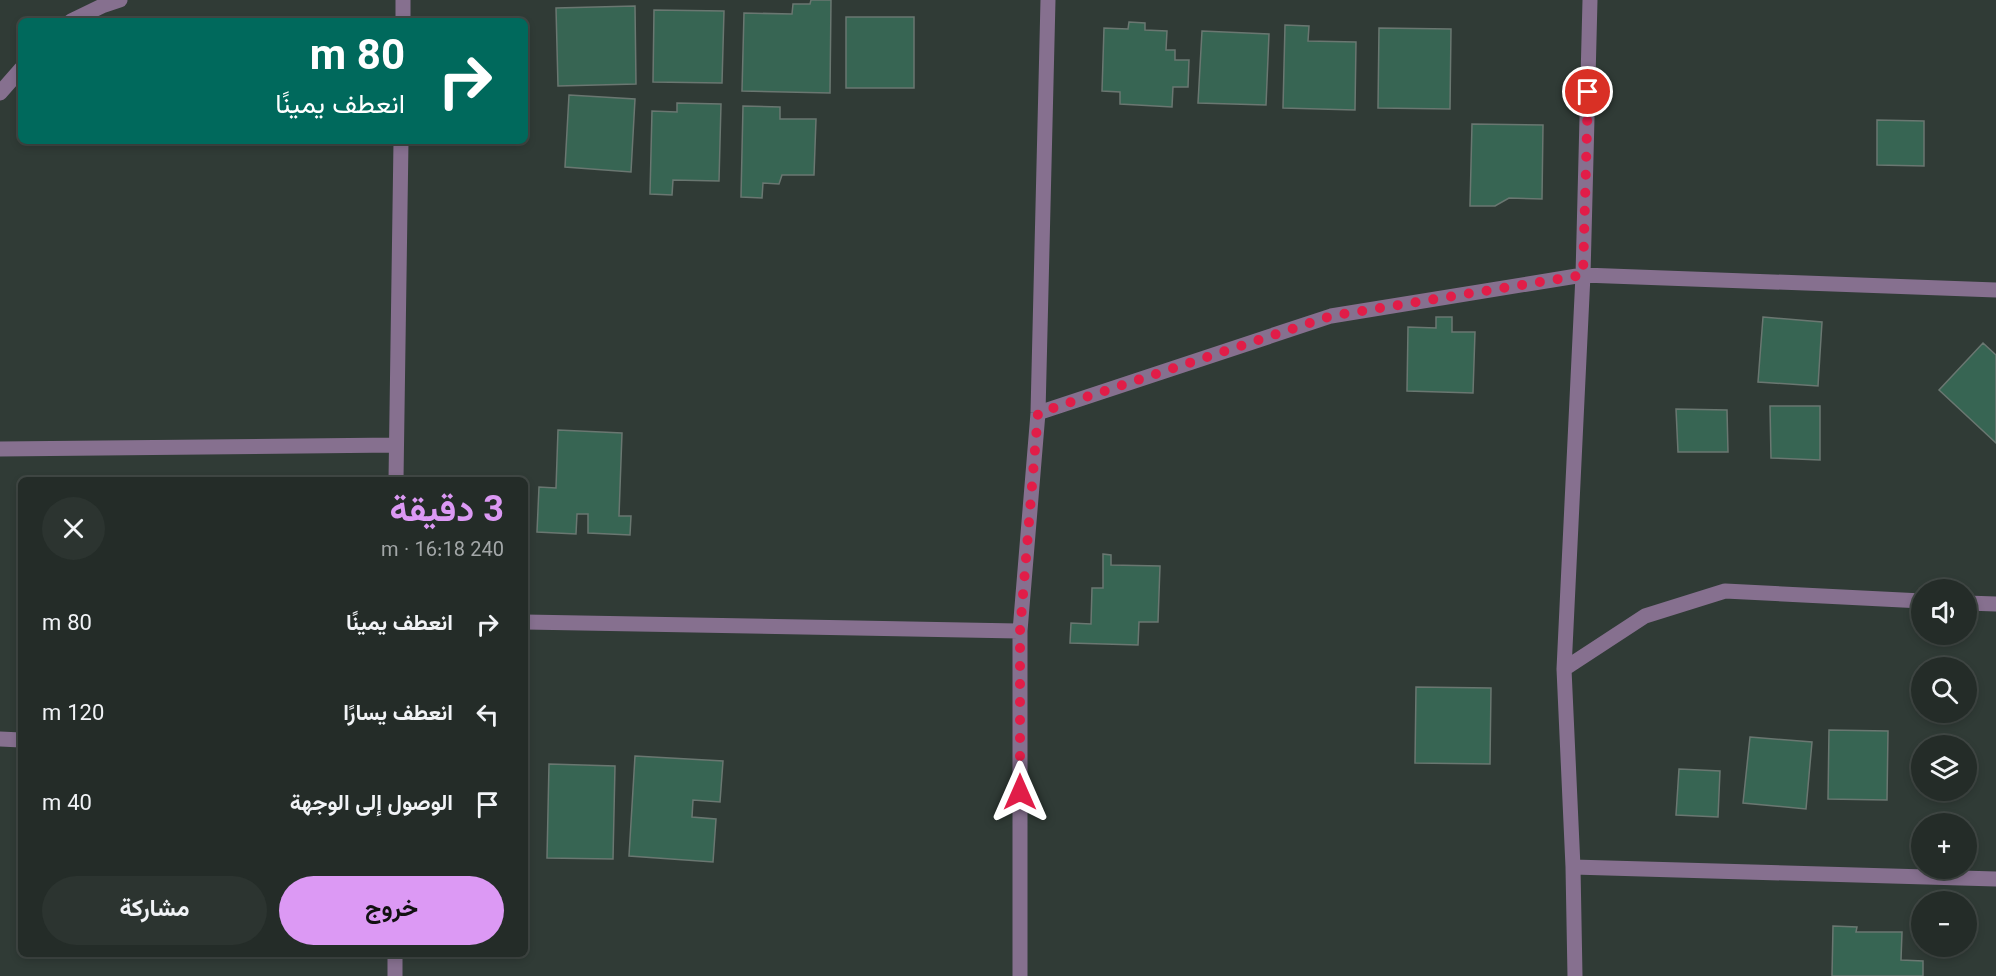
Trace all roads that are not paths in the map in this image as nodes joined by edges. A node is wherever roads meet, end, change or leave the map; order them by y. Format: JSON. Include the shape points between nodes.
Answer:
{"nodes":[{"id":1,"x":120,"y":0,"type":"edge"},
{"id":2,"x":403,"y":0,"type":"edge"},
{"id":3,"x":1048,"y":0,"type":"edge"},
{"id":4,"x":1590,"y":0,"type":"edge"},
{"id":5,"x":77,"y":18,"type":"edge"},
{"id":6,"x":403,"y":18,"type":"edge"},
{"id":7,"x":18,"y":72,"type":"edge"},
{"id":8,"x":0,"y":93,"type":"edge"},
{"id":9,"x":401,"y":144,"type":"edge"},
{"id":10,"x":1583,"y":275,"type":"junction"},
{"id":11,"x":1996,"y":290,"type":"edge"},
{"id":12,"x":1038,"y":413,"type":"junction"},
{"id":13,"x":396,"y":446,"type":"junction"},
{"id":14,"x":0,"y":449,"type":"edge"},
{"id":15,"x":396,"y":477,"type":"edge"},
{"id":16,"x":1911,"y":600,"type":"edge"},
{"id":17,"x":1977,"y":603,"type":"edge"},
{"id":18,"x":1996,"y":604,"type":"edge"},
{"id":19,"x":528,"y":622,"type":"edge"},
{"id":20,"x":1020,"y":631,"type":"junction"},
{"id":21,"x":1564,"y":669,"type":"junction"},
{"id":22,"x":0,"y":740,"type":"edge"},
{"id":23,"x":18,"y":740,"type":"edge"},
{"id":24,"x":1573,"y":867,"type":"junction"},
{"id":25,"x":1996,"y":879,"type":"edge"},
{"id":26,"x":395,"y":957,"type":"edge"},
{"id":27,"x":395,"y":976,"type":"edge"},
{"id":28,"x":1020,"y":976,"type":"edge"},
{"id":29,"x":1575,"y":976,"type":"edge"}],
"edges":[{"from":1,"to":5,"type":"street"},
{"from":2,"to":6,"type":"street"},
{"from":3,"to":12,"type":"street"},
{"from":4,"to":10,"type":"street"},
{"from":7,"to":8,"type":"street"},
{"from":9,"to":13,"type":"street"},
{"from":10,"to":11,"type":"street"},
{"from":10,"to":12,"type":"street","via":[[1331,316]]},
{"from":10,"to":21,"type":"street"},
{"from":12,"to":20,"type":"street"},
{"from":13,"to":14,"type":"street"},
{"from":13,"to":15,"type":"street"},
{"from":16,"to":21,"type":"street","via":[[1725,591],[1645,616]]},
{"from":17,"to":18,"type":"street"},
{"from":19,"to":20,"type":"street"},
{"from":20,"to":28,"type":"street"},
{"from":21,"to":24,"type":"street"},
{"from":22,"to":23,"type":"street"},
{"from":24,"to":25,"type":"street"},
{"from":24,"to":29,"type":"street"},
{"from":26,"to":27,"type":"street"}]}
